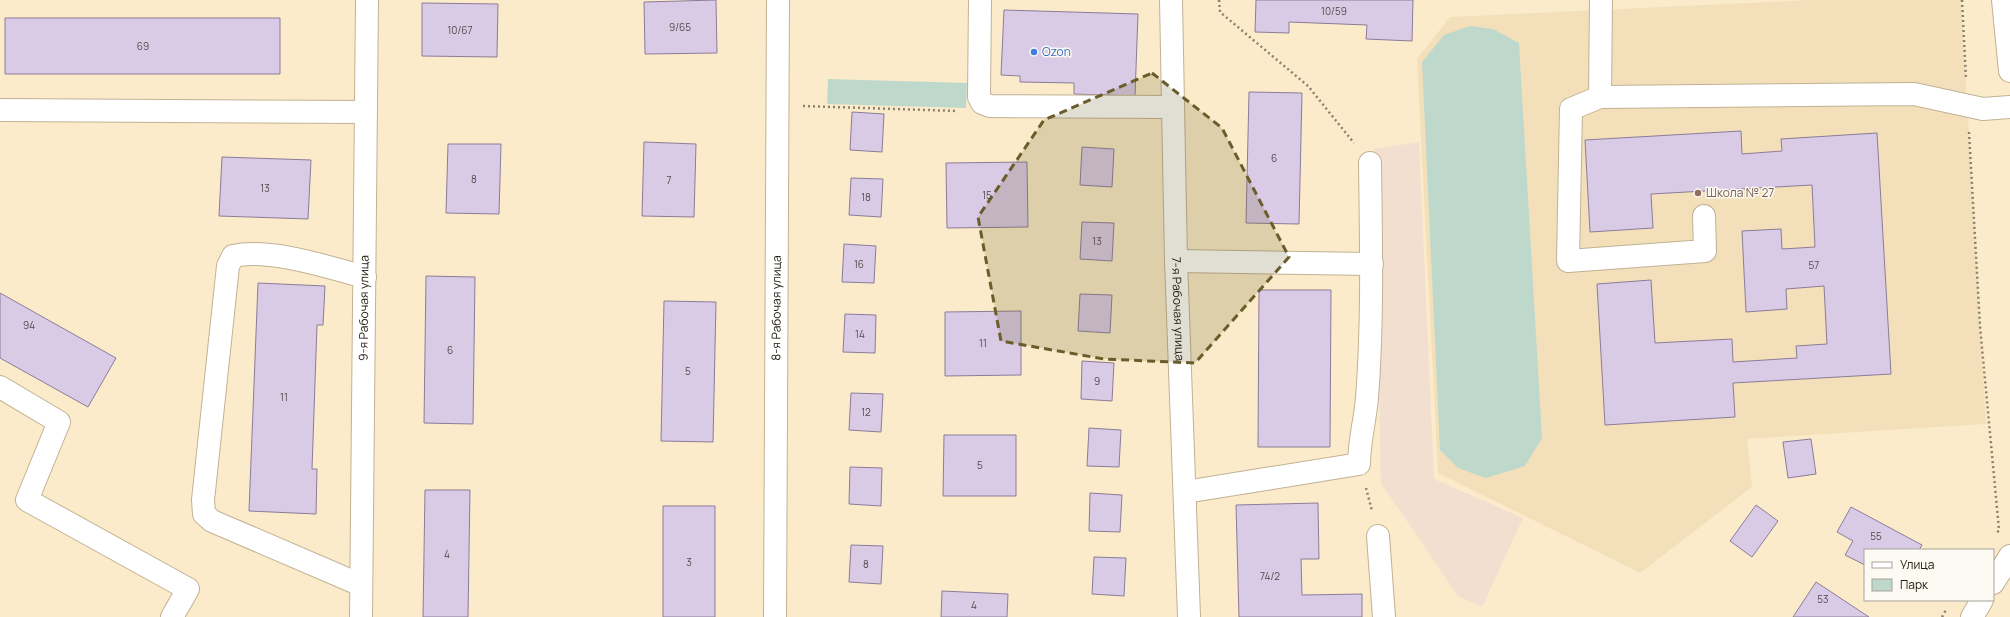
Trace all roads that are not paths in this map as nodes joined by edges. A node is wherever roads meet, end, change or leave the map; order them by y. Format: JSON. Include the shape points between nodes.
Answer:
{"nodes":[{"id":1,"x":367,"y":0,"type":"edge"},
{"id":2,"x":778,"y":0,"type":"edge"},
{"id":3,"x":980,"y":0,"type":"edge"},
{"id":4,"x":1171,"y":0,"type":"edge"},
{"id":5,"x":1601,"y":0,"type":"edge"},
{"id":6,"x":2003,"y":0,"type":"edge"},
{"id":7,"x":2010,"y":71,"type":"edge"},
{"id":8,"x":1600,"y":97,"type":"junction"},
{"id":9,"x":1174,"y":107,"type":"junction"},
{"id":10,"x":2010,"y":107,"type":"edge"},
{"id":11,"x":0,"y":110,"type":"edge"},
{"id":12,"x":366,"y":112,"type":"junction"},
{"id":13,"x":1370,"y":164,"type":"road end"},
{"id":14,"x":1704,"y":216,"type":"dead end"},
{"id":15,"x":1176,"y":261,"type":"junction"},
{"id":16,"x":1372,"y":264,"type":"junction"},
{"id":17,"x":365,"y":277,"type":"junction"},
{"id":18,"x":0,"y":387,"type":"edge"},
{"id":19,"x":1185,"y":492,"type":"junction"},
{"id":20,"x":1378,"y":536,"type":"road end"},
{"id":21,"x":2010,"y":556,"type":"edge"},
{"id":22,"x":1994,"y":581,"type":"edge"},
{"id":23,"x":361,"y":585,"type":"junction"},
{"id":24,"x":1981,"y":601,"type":"edge"},
{"id":25,"x":172,"y":617,"type":"edge"},
{"id":26,"x":361,"y":617,"type":"edge"},
{"id":27,"x":775,"y":617,"type":"edge"},
{"id":28,"x":1189,"y":617,"type":"edge"},
{"id":29,"x":1384,"y":617,"type":"edge"},
{"id":30,"x":1972,"y":617,"type":"edge"}],
"edges":[{"from":1,"to":12,"type":"street","name":"9-я Рабочая улица"},
{"from":2,"to":27,"type":"street","name":"8-я Рабочая улица"},
{"from":3,"to":9,"type":"street","via":[[979,97],[982,103],[990,106]]},
{"from":4,"to":9,"type":"street","name":"7-я Рабочая улица"},
{"from":5,"to":8,"type":"street"},
{"from":6,"to":7,"type":"street"},
{"from":8,"to":10,"type":"street","via":[[1914,94],[1983,109]]},
{"from":8,"to":14,"type":"street","via":[[1571,109],[1568,261],[1705,251]]},
{"from":9,"to":15,"type":"street","name":"7-я Рабочая улица"},
{"from":11,"to":12,"type":"street"},
{"from":12,"to":17,"type":"street","name":"9-я Рабочая улица"},
{"from":13,"to":16,"type":"street"},
{"from":15,"to":16,"type":"street"},
{"from":15,"to":19,"type":"street","name":"7-я Рабочая улица"},
{"from":16,"to":19,"type":"street","via":[[1367,399],[1359,445],[1359,464]]},
{"from":17,"to":23,"type":"street","name":"9-я Рабочая улица"},
{"from":17,"to":23,"type":"street","via":[[291,258],[246,253],[233,256],[228,266],[202,500],[204,514],[212,521]]},
{"from":18,"to":25,"type":"street","via":[[59,422],[27,500],[188,589]]},
{"from":19,"to":28,"type":"street","name":"7-я Рабочая улица"},
{"from":20,"to":29,"type":"street"},
{"from":21,"to":22,"type":"street"},
{"from":23,"to":26,"type":"street","name":"9-я Рабочая улица"},
{"from":24,"to":30,"type":"street"}]}
